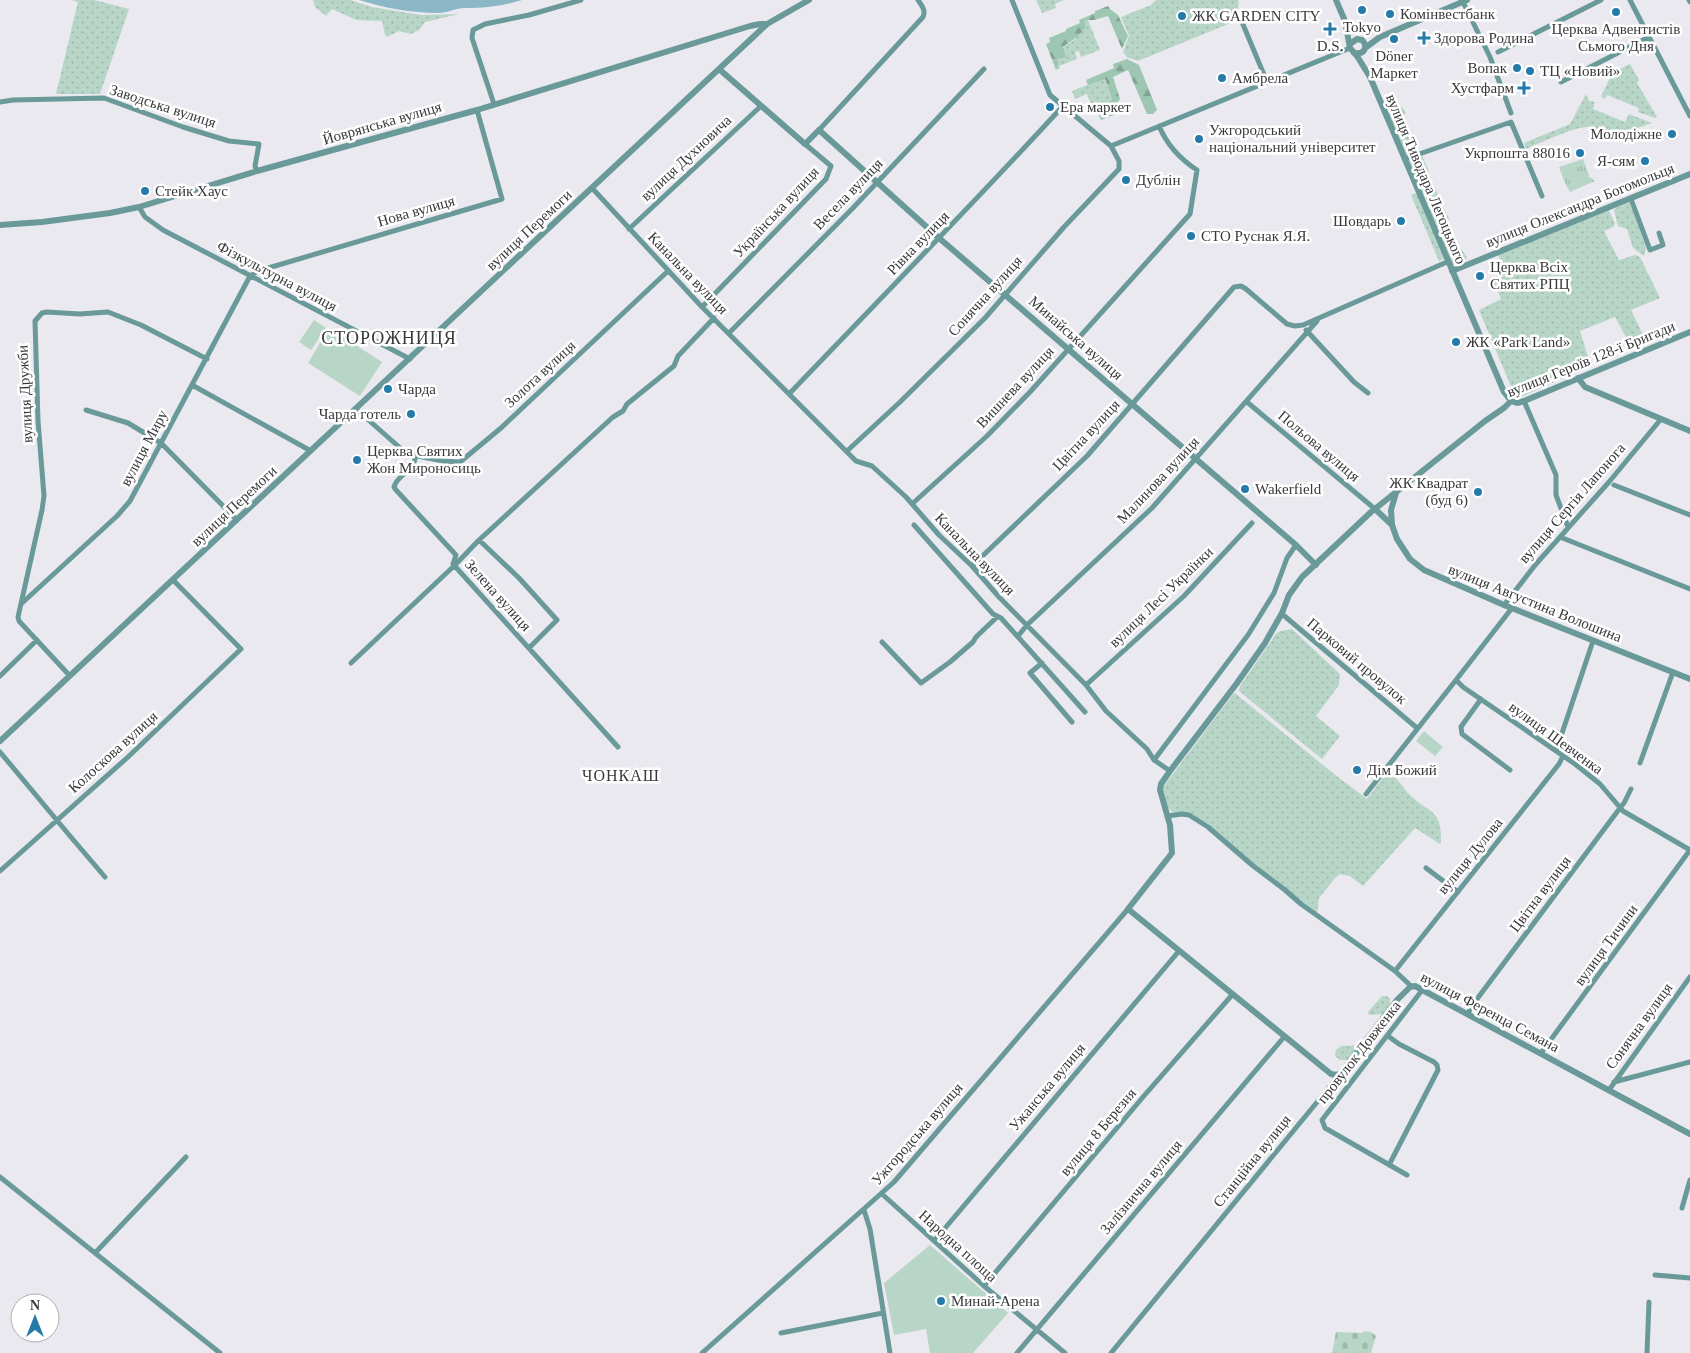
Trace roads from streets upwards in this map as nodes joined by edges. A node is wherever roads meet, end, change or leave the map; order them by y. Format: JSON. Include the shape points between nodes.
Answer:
{"nodes":[{"id":1,"x":581,"y":0,"type":"edge"},
{"id":2,"x":809,"y":0,"type":"edge"},
{"id":3,"x":918,"y":0,"type":"edge"},
{"id":4,"x":1012,"y":0,"type":"edge"},
{"id":5,"x":1336,"y":0,"type":"edge"},
{"id":6,"x":1601,"y":0,"type":"edge"},
{"id":7,"x":1630,"y":0,"type":"edge"},
{"id":8,"x":1465,"y":1,"type":"edge"},
{"id":9,"x":1345,"y":21,"type":"junction"},
{"id":10,"x":1242,"y":22,"type":"dead end"},
{"id":11,"x":767,"y":24,"type":"junction"},
{"id":12,"x":1380,"y":37,"type":"junction"},
{"id":13,"x":1649,"y":37,"type":"junction"},
{"id":14,"x":1361,"y":39,"type":"junction"},
{"id":15,"x":1352,"y":48,"type":"junction"},
{"id":16,"x":1365,"y":49,"type":"junction"},
{"id":17,"x":1498,"y":52,"type":"dead end"},
{"id":18,"x":719,"y":69,"type":"junction"},
{"id":19,"x":984,"y":69,"type":"dead end"},
{"id":20,"x":1369,"y":75,"type":"junction"},
{"id":21,"x":1266,"y":82,"type":"junction"},
{"id":22,"x":1561,"y":82,"type":"dead end"},
{"id":23,"x":0,"y":102,"type":"edge"},
{"id":24,"x":494,"y":104,"type":"junction"},
{"id":25,"x":761,"y":106,"type":"junction"},
{"id":26,"x":1063,"y":106,"type":"junction"},
{"id":27,"x":477,"y":110,"type":"junction"},
{"id":28,"x":1511,"y":113,"type":"dead end"},
{"id":29,"x":1690,"y":116,"type":"edge"},
{"id":30,"x":1159,"y":126,"type":"junction"},
{"id":31,"x":819,"y":130,"type":"junction"},
{"id":32,"x":805,"y":144,"type":"junction"},
{"id":33,"x":1111,"y":146,"type":"junction"},
{"id":34,"x":1404,"y":159,"type":"junction"},
{"id":35,"x":256,"y":171,"type":"junction"},
{"id":36,"x":1690,"y":174,"type":"edge"},
{"id":37,"x":876,"y":182,"type":"junction"},
{"id":38,"x":592,"y":188,"type":"junction"},
{"id":39,"x":1542,"y":196,"type":"dead end"},
{"id":40,"x":1631,"y":199,"type":"junction"},
{"id":41,"x":139,"y":207,"type":"junction"},
{"id":42,"x":0,"y":225,"type":"edge"},
{"id":43,"x":629,"y":229,"type":"junction"},
{"id":44,"x":1659,"y":233,"type":"dead end"},
{"id":45,"x":939,"y":238,"type":"junction"},
{"id":46,"x":1447,"y":262,"type":"junction"},
{"id":47,"x":668,"y":270,"type":"junction"},
{"id":48,"x":1452,"y":272,"type":"junction"},
{"id":49,"x":250,"y":276,"type":"junction"},
{"id":50,"x":1005,"y":294,"type":"junction"},
{"id":51,"x":702,"y":307,"type":"junction"},
{"id":52,"x":714,"y":318,"type":"junction"},
{"id":53,"x":1319,"y":318,"type":"junction"},
{"id":54,"x":1304,"y":325,"type":"junction"},
{"id":55,"x":1306,"y":332,"type":"junction"},
{"id":56,"x":1690,"y":332,"type":"edge"},
{"id":57,"x":729,"y":334,"type":"junction"},
{"id":58,"x":1069,"y":349,"type":"junction"},
{"id":59,"x":207,"y":359,"type":"junction"},
{"id":60,"x":410,"y":359,"type":"junction"},
{"id":61,"x":1578,"y":378,"type":"junction"},
{"id":62,"x":192,"y":385,"type":"junction"},
{"id":63,"x":1368,"y":393,"type":"dead end"},
{"id":64,"x":789,"y":394,"type":"junction"},
{"id":65,"x":1511,"y":401,"type":"junction"},
{"id":66,"x":1524,"y":401,"type":"junction"},
{"id":67,"x":1246,"y":402,"type":"junction"},
{"id":68,"x":1133,"y":404,"type":"junction"},
{"id":69,"x":356,"y":409,"type":"junction"},
{"id":70,"x":86,"y":410,"type":"dead end"},
{"id":71,"x":1661,"y":419,"type":"junction"},
{"id":72,"x":1690,"y":431,"type":"edge"},
{"id":73,"x":161,"y":443,"type":"junction"},
{"id":74,"x":311,"y":451,"type":"junction"},
{"id":75,"x":847,"y":451,"type":"junction"},
{"id":76,"x":415,"y":456,"type":"junction"},
{"id":77,"x":1195,"y":458,"type":"junction"},
{"id":78,"x":1614,"y":485,"type":"dead end"},
{"id":79,"x":1396,"y":493,"type":"junction"},
{"id":80,"x":912,"y":504,"type":"junction"},
{"id":81,"x":1375,"y":509,"type":"junction"},
{"id":82,"x":1690,"y":515,"type":"edge"},
{"id":83,"x":237,"y":520,"type":"junction"},
{"id":84,"x":1252,"y":523,"type":"dead end"},
{"id":85,"x":914,"y":525,"type":"dead end"},
{"id":86,"x":1392,"y":525,"type":"junction"},
{"id":87,"x":1568,"y":527,"type":"junction"},
{"id":88,"x":1560,"y":537,"type":"junction"},
{"id":89,"x":479,"y":540,"type":"junction"},
{"id":90,"x":1296,"y":545,"type":"junction"},
{"id":91,"x":1316,"y":564,"type":"junction"},
{"id":92,"x":455,"y":566,"type":"junction"},
{"id":93,"x":972,"y":566,"type":"junction"},
{"id":94,"x":173,"y":580,"type":"junction"},
{"id":95,"x":1690,"y":589,"type":"edge"},
{"id":96,"x":22,"y":604,"type":"junction"},
{"id":97,"x":1504,"y":605,"type":"junction"},
{"id":98,"x":1512,"y":608,"type":"junction"},
{"id":99,"x":1282,"y":614,"type":"junction"},
{"id":100,"x":997,"y":617,"type":"junction"},
{"id":101,"x":1028,"y":625,"type":"junction"},
{"id":102,"x":1018,"y":636,"type":"junction"},
{"id":103,"x":37,"y":640,"type":"junction"},
{"id":104,"x":1593,"y":641,"type":"junction"},
{"id":105,"x":882,"y":642,"type":"dead end"},
{"id":106,"x":529,"y":648,"type":"junction"},
{"id":107,"x":351,"y":663,"type":"dead end"},
{"id":108,"x":1042,"y":663,"type":"junction"},
{"id":109,"x":1673,"y":672,"type":"junction"},
{"id":110,"x":0,"y":676,"type":"edge"},
{"id":111,"x":70,"y":676,"type":"junction"},
{"id":112,"x":1690,"y":679,"type":"edge"},
{"id":113,"x":1456,"y":680,"type":"junction"},
{"id":114,"x":1086,"y":685,"type":"junction"},
{"id":115,"x":1481,"y":699,"type":"junction"},
{"id":116,"x":1085,"y":712,"type":"dead end"},
{"id":117,"x":1072,"y":722,"type":"dead end"},
{"id":118,"x":1416,"y":728,"type":"junction"},
{"id":119,"x":0,"y":740,"type":"edge"},
{"id":120,"x":618,"y":747,"type":"dead end"},
{"id":121,"x":1556,"y":751,"type":"junction"},
{"id":122,"x":0,"y":752,"type":"edge"},
{"id":123,"x":1563,"y":756,"type":"junction"},
{"id":124,"x":1154,"y":760,"type":"junction"},
{"id":125,"x":1640,"y":763,"type":"dead end"},
{"id":126,"x":1510,"y":770,"type":"dead end"},
{"id":127,"x":1170,"y":771,"type":"junction"},
{"id":128,"x":1631,"y":789,"type":"dead end"},
{"id":129,"x":1366,"y":794,"type":"dead end"},
{"id":130,"x":1620,"y":808,"type":"junction"},
{"id":131,"x":1168,"y":816,"type":"junction"},
{"id":132,"x":56,"y":821,"type":"junction"},
{"id":133,"x":1690,"y":850,"type":"edge"},
{"id":134,"x":1426,"y":868,"type":"dead end"},
{"id":135,"x":0,"y":871,"type":"edge"},
{"id":136,"x":105,"y":877,"type":"dead end"},
{"id":137,"x":1458,"y":892,"type":"junction"},
{"id":138,"x":1128,"y":909,"type":"junction"},
{"id":139,"x":1179,"y":951,"type":"junction"},
{"id":140,"x":1396,"y":971,"type":"junction"},
{"id":141,"x":1690,"y":978,"type":"edge"},
{"id":142,"x":1411,"y":986,"type":"junction"},
{"id":143,"x":1423,"y":989,"type":"junction"},
{"id":144,"x":1232,"y":995,"type":"junction"},
{"id":145,"x":1468,"y":1014,"type":"junction"},
{"id":146,"x":1388,"y":1036,"type":"junction"},
{"id":147,"x":1284,"y":1037,"type":"junction"},
{"id":148,"x":1541,"y":1053,"type":"junction"},
{"id":149,"x":1690,"y":1062,"type":"edge"},
{"id":150,"x":1335,"y":1075,"type":"junction"},
{"id":151,"x":1614,"y":1082,"type":"junction"},
{"id":152,"x":1609,"y":1090,"type":"junction"},
{"id":153,"x":1690,"y":1134,"type":"edge"},
{"id":154,"x":186,"y":1157,"type":"dead end"},
{"id":155,"x":1388,"y":1165,"type":"junction"},
{"id":156,"x":1407,"y":1175,"type":"dead end"},
{"id":157,"x":0,"y":1177,"type":"edge"},
{"id":158,"x":1690,"y":1180,"type":"edge"},
{"id":159,"x":882,"y":1194,"type":"junction"},
{"id":160,"x":1682,"y":1208,"type":"dead end"},
{"id":161,"x":864,"y":1210,"type":"junction"},
{"id":162,"x":935,"y":1240,"type":"junction"},
{"id":163,"x":95,"y":1253,"type":"junction"},
{"id":164,"x":1654,"y":1275,"type":"dead end"},
{"id":165,"x":1690,"y":1278,"type":"edge"},
{"id":166,"x":984,"y":1286,"type":"junction"},
{"id":167,"x":1649,"y":1302,"type":"dead end"},
{"id":168,"x":884,"y":1313,"type":"junction"},
{"id":169,"x":1037,"y":1330,"type":"junction"},
{"id":170,"x":781,"y":1333,"type":"dead end"},
{"id":171,"x":220,"y":1353,"type":"edge"},
{"id":172,"x":702,"y":1353,"type":"edge"},
{"id":173,"x":890,"y":1353,"type":"edge"},
{"id":174,"x":1017,"y":1353,"type":"edge"},
{"id":175,"x":1065,"y":1353,"type":"edge"},
{"id":176,"x":1110,"y":1353,"type":"edge"},
{"id":177,"x":1647,"y":1353,"type":"edge"}],
"edges":[{"from":1,"to":24,"type":"street","via":[[485,24],[473,30],[472,38]]},
{"from":2,"to":11,"type":"street","name":"вулиця Перемоги"},
{"from":3,"to":31,"type":"street","name":"Українська вулиця","via":[[924,8],[923,18]]},
{"from":4,"to":26,"type":"street","via":[[1050,95]]},
{"from":5,"to":9,"type":"street","name":"вулиця Тиводара Легоцького"},
{"from":6,"to":17,"type":"street"},
{"from":7,"to":13,"type":"street"},
{"from":8,"to":12,"type":"street"},
{"from":8,"to":28,"type":"street"},
{"from":9,"to":14,"type":"street","name":"вулиця Тиводара Легоцького"},
{"from":9,"to":15,"type":"street","name":"вулиця Тиводара Легоцького"},
{"from":10,"to":21,"type":"street"},
{"from":11,"to":18,"type":"street","name":"вулиця Перемоги"},
{"from":11,"to":24,"type":"street","name":"Йоврянська вулиця","via":[[750,26]]},
{"from":12,"to":14,"type":"street"},
{"from":12,"to":16,"type":"street"},
{"from":13,"to":22,"type":"street"},
{"from":13,"to":29,"type":"street"},
{"from":14,"to":15,"type":"street","via":[[1354,39]]},
{"from":14,"to":16,"type":"street"},
{"from":15,"to":16,"type":"street","via":[[1359,54]]},
{"from":15,"to":20,"type":"street","name":"вулиця Тиводара Легоцького"},
{"from":15,"to":21,"type":"street"},
{"from":16,"to":20,"type":"street","name":"вулиця Тиводара Легоцького"},
{"from":18,"to":25,"type":"street"},
{"from":18,"to":38,"type":"street","name":"вулиця Перемоги"},
{"from":19,"to":37,"type":"street","name":"Весела вулиця"},
{"from":20,"to":34,"type":"street","name":"вулиця Тиводара Легоцького"},
{"from":21,"to":30,"type":"street"},
{"from":23,"to":35,"type":"street","name":"Заводська вулиця","via":[[112,100],[220,138],[259,144]]},
{"from":24,"to":27,"type":"street","name":"Йоврянська вулиця"},
{"from":25,"to":32,"type":"street"},
{"from":25,"to":43,"type":"street","name":"вулиця Духновича"},
{"from":26,"to":33,"type":"street"},
{"from":26,"to":45,"type":"street","name":"Рівна вулиця"},
{"from":27,"to":35,"type":"street","name":"Йоврянська вулиця"},
{"from":27,"to":49,"type":"street","name":"Нова вулиця","via":[[502,199]]},
{"from":30,"to":33,"type":"street"},
{"from":30,"to":58,"type":"street","name":"Вишнева вулиця","via":[[1177,155],[1197,170],[1190,214]]},
{"from":31,"to":32,"type":"street","name":"Українська вулиця"},
{"from":31,"to":37,"type":"street","name":"Минайська вулиця"},
{"from":32,"to":51,"type":"street","name":"Українська вулиця","via":[[831,166],[826,179]]},
{"from":33,"to":50,"type":"street","name":"Сонячна вулиця","via":[[1119,161],[1119,169]]},
{"from":34,"to":39,"type":"street","via":[[1511,122]]},
{"from":34,"to":46,"type":"street","name":"вулиця Тиводара Легоцького"},
{"from":35,"to":41,"type":"street","name":"Йоврянська вулиця"},
{"from":36,"to":40,"type":"street","name":"вулиця Олександра Богомольця"},
{"from":37,"to":45,"type":"street","name":"Минайська вулиця"},
{"from":37,"to":57,"type":"street","name":"Весела вулиця"},
{"from":38,"to":43,"type":"street","name":"Канальна вулиця"},
{"from":38,"to":60,"type":"street","name":"вулиця Перемоги"},
{"from":40,"to":44,"type":"street","via":[[1650,250],[1663,244]]},
{"from":40,"to":48,"type":"street","name":"вулиця Олександра Богомольця"},
{"from":41,"to":42,"type":"street","name":"Йоврянська вулиця","via":[[110,214]]},
{"from":41,"to":49,"type":"street","name":"Фізкультурна вулиця","via":[[145,217],[162,230]]},
{"from":43,"to":47,"type":"street","name":"Канальна вулиця"},
{"from":45,"to":50,"type":"street","name":"Минайська вулиця"},
{"from":45,"to":64,"type":"street","name":"Рівна вулиця"},
{"from":46,"to":48,"type":"street","name":"вулиця Тиводара Легоцького"},
{"from":46,"to":53,"type":"street"},
{"from":47,"to":51,"type":"street","name":"Канальна вулиця"},
{"from":47,"to":76,"type":"street","name":"Золота вулиця","via":[[501,428],[460,462]]},
{"from":48,"to":65,"type":"street","name":"вулиця Тиводара Легоцького","via":[[1504,392]]},
{"from":49,"to":59,"type":"street","name":"вулиця Миру"},
{"from":49,"to":60,"type":"street","name":"Фізкультурна вулиця"},
{"from":50,"to":58,"type":"street","name":"Минайська вулиця"},
{"from":50,"to":75,"type":"street","name":"Сонячна вулиця","via":[[985,318]]},
{"from":51,"to":52,"type":"street","name":"Канальна вулиця"},
{"from":52,"to":57,"type":"street","name":"Канальна вулиця"},
{"from":52,"to":89,"type":"street","via":[[678,356],[674,366],[627,404]]},
{"from":53,"to":54,"type":"street"},
{"from":53,"to":55,"type":"street","name":"Малинова вулиця"},
{"from":54,"to":55,"type":"street"},
{"from":54,"to":68,"type":"street","name":"Цвітна вулиця","via":[[1287,324],[1246,289],[1234,286]]},
{"from":55,"to":63,"type":"street"},
{"from":55,"to":67,"type":"street","name":"Малинова вулиця"},
{"from":56,"to":61,"type":"street","name":"вулиця Героїв 128-ї Бригади"},
{"from":57,"to":64,"type":"street","name":"Канальна вулиця"},
{"from":58,"to":68,"type":"street","name":"Минайська вулиця"},
{"from":58,"to":80,"type":"street","name":"Вишнева вулиця","via":[[987,436]]},
{"from":59,"to":62,"type":"street","name":"вулиця Миру"},
{"from":59,"to":96,"type":"street","name":"вулиця Дружби","via":[[108,312],[47,312],[38,316],[34,326],[44,496]]},
{"from":60,"to":69,"type":"street","name":"вулиця Перемоги"},
{"from":61,"to":66,"type":"street","name":"вулиця Героїв 128-ї Бригади"},
{"from":61,"to":71,"type":"street","via":[[1585,387]]},
{"from":62,"to":73,"type":"street","name":"вулиця Миру"},
{"from":62,"to":74,"type":"street"},
{"from":64,"to":75,"type":"street","name":"Канальна вулиця"},
{"from":65,"to":66,"type":"street","name":"вулиця Героїв 128-ї Бригади","via":[[1517,404]]},
{"from":65,"to":79,"type":"street","name":"вулиця Героїв 128-ї Бригади"},
{"from":66,"to":87,"type":"street","via":[[1556,475],[1556,495]]},
{"from":67,"to":77,"type":"street","name":"Малинова вулиця"},
{"from":67,"to":81,"type":"street","name":"Польова вулиця"},
{"from":68,"to":77,"type":"street","name":"Минайська вулиця"},
{"from":68,"to":93,"type":"street","name":"Цвітна вулиця","via":[[1087,456]]},
{"from":69,"to":74,"type":"street","name":"вулиця Перемоги"},
{"from":69,"to":76,"type":"street","via":[[399,449]]},
{"from":70,"to":73,"type":"street","via":[[128,424]]},
{"from":71,"to":72,"type":"street"},
{"from":71,"to":87,"type":"street","name":"вулиця Сергія Лапонога"},
{"from":73,"to":83,"type":"street"},
{"from":73,"to":96,"type":"street","name":"вулиця Миру","via":[[130,501],[118,516]]},
{"from":74,"to":83,"type":"street","name":"вулиця Перемоги"},
{"from":75,"to":80,"type":"street","name":"Канальна вулиця","via":[[856,461],[872,466]]},
{"from":76,"to":92,"type":"street","name":"Зелена вулиця","via":[[414,464],[394,487],[456,555]]},
{"from":77,"to":90,"type":"street","name":"Минайська вулиця"},
{"from":77,"to":101,"type":"street","name":"Малинова вулиця","via":[[1152,508]]},
{"from":78,"to":82,"type":"street"},
{"from":79,"to":81,"type":"street","name":"вулиця Героїв 128-ї Бригади"},
{"from":79,"to":86,"type":"street","name":"вулиця Августина Волошина"},
{"from":80,"to":93,"type":"street","name":"Канальна вулиця"},
{"from":81,"to":86,"type":"street","name":"вулиця Августина Волошина"},
{"from":81,"to":91,"type":"street","name":"вулиця Героїв 128-ї Бригади"},
{"from":83,"to":94,"type":"street","name":"вулиця Перемоги"},
{"from":84,"to":114,"type":"street","name":"вулиця Лесі Українки","via":[[1184,596]]},
{"from":85,"to":100,"type":"street"},
{"from":86,"to":97,"type":"street","name":"вулиця Августина Волошина","via":[[1404,552],[1424,570]]},
{"from":87,"to":88,"type":"street","name":"вулиця Сергія Лапонога"},
{"from":88,"to":95,"type":"street"},
{"from":88,"to":97,"type":"street","name":"вулиця Сергія Лапонога"},
{"from":89,"to":92,"type":"street"},
{"from":89,"to":106,"type":"street","via":[[557,620]]},
{"from":90,"to":91,"type":"street","name":"Минайська вулиця"},
{"from":90,"to":124,"type":"street","via":[[1287,558],[1274,593],[1248,635]]},
{"from":91,"to":99,"type":"street","name":"вулиця Героїв 128-ї Бригади","via":[[1297,583]]},
{"from":92,"to":106,"type":"street","name":"Зелена вулиця"},
{"from":92,"to":107,"type":"street"},
{"from":93,"to":101,"type":"street","name":"Канальна вулиця"},
{"from":94,"to":111,"type":"street","name":"вулиця Перемоги"},
{"from":94,"to":132,"type":"street","name":"Колоскова вулиця","via":[[241,649]]},
{"from":96,"to":103,"type":"street","name":"вулиця Дружби","via":[[19,621]]},
{"from":97,"to":98,"type":"street","name":"вулиця Августина Волошина"},
{"from":98,"to":104,"type":"street","name":"вулиця Августина Волошина"},
{"from":98,"to":113,"type":"street"},
{"from":99,"to":118,"type":"street","name":"Парковий провулок"},
{"from":99,"to":127,"type":"street","name":"вулиця Героїв 128-ї Бригади","via":[[1237,683]]},
{"from":100,"to":102,"type":"street"},
{"from":100,"to":105,"type":"street","via":[[950,662],[921,683]]},
{"from":101,"to":102,"type":"street","name":"Малинова вулиця"},
{"from":101,"to":114,"type":"street","name":"Канальна вулиця"},
{"from":102,"to":108,"type":"street"},
{"from":103,"to":110,"type":"street"},
{"from":103,"to":111,"type":"street","name":"вулиця Дружби"},
{"from":104,"to":109,"type":"street","name":"вулиця Августина Волошина"},
{"from":104,"to":121,"type":"street"},
{"from":106,"to":120,"type":"street","name":"Зелена вулиця"},
{"from":108,"to":116,"type":"street"},
{"from":108,"to":117,"type":"street","via":[[1030,673]]},
{"from":109,"to":112,"type":"street","name":"вулиця Августина Волошина"},
{"from":109,"to":125,"type":"street"},
{"from":111,"to":119,"type":"street","name":"вулиця Перемоги"},
{"from":113,"to":115,"type":"street","name":"вулиця Шевченка"},
{"from":113,"to":118,"type":"street"},
{"from":114,"to":124,"type":"street","name":"Канальна вулиця","via":[[1106,711],[1147,749]]},
{"from":115,"to":121,"type":"street","name":"вулиця Шевченка"},
{"from":115,"to":126,"type":"street","via":[[1461,727],[1462,734]]},
{"from":118,"to":129,"type":"street"},
{"from":121,"to":123,"type":"street","name":"вулиця Шевченка"},
{"from":122,"to":132,"type":"street"},
{"from":123,"to":130,"type":"street","name":"вулиця Шевченка","via":[[1600,784]]},
{"from":123,"to":137,"type":"street","name":"вулиця Дулова"},
{"from":124,"to":127,"type":"street","name":"Канальна вулиця"},
{"from":127,"to":131,"type":"street","name":"вулиця Героїв 128-ї Бригади","via":[[1160,790]]},
{"from":128,"to":130,"type":"street","name":"Цвітна вулиця"},
{"from":130,"to":133,"type":"street","name":"вулиця Шевченка"},
{"from":130,"to":145,"type":"street","name":"Цвітна вулиця"},
{"from":131,"to":138,"type":"street","name":"вулиця Героїв 128-ї Бригади","via":[[1172,853]]},
{"from":131,"to":140,"type":"street","name":"вулиця Ференца Семана","via":[[1189,815],[1208,827],[1301,904]]},
{"from":132,"to":135,"type":"street","name":"Колоскова вулиця"},
{"from":132,"to":136,"type":"street"},
{"from":133,"to":148,"type":"street","name":"вулиця Тичини"},
{"from":134,"to":137,"type":"street"},
{"from":137,"to":140,"type":"street","name":"вулиця Дулова"},
{"from":138,"to":139,"type":"street"},
{"from":138,"to":159,"type":"street","name":"Ужгородська вулиця"},
{"from":139,"to":144,"type":"street"},
{"from":139,"to":162,"type":"street","name":"Ужанська вулиця"},
{"from":140,"to":142,"type":"street","name":"вулиця Ференца Семана"},
{"from":141,"to":151,"type":"street","name":"Сонячна вулиця"},
{"from":142,"to":143,"type":"street","name":"вулиця Ференца Семана"},
{"from":142,"to":150,"type":"street","name":"Станційна вулиця","via":[[1346,1068]]},
{"from":143,"to":145,"type":"street","name":"вулиця Ференца Семана"},
{"from":143,"to":146,"type":"street","name":"провулок Довженка"},
{"from":144,"to":147,"type":"street"},
{"from":144,"to":166,"type":"street","name":"вулиця 8 Березня"},
{"from":145,"to":148,"type":"street","name":"вулиця Ференца Семана"},
{"from":146,"to":155,"type":"street","via":[[1437,1064],[1438,1070]]},
{"from":146,"to":155,"type":"street","name":"провулок Довженка","via":[[1322,1120],[1325,1128]]},
{"from":147,"to":150,"type":"street","via":[[1328,1073]]},
{"from":147,"to":169,"type":"street","name":"Залізнична вулиця"},
{"from":148,"to":152,"type":"street","name":"вулиця Ференца Семана"},
{"from":149,"to":151,"type":"street"},
{"from":150,"to":176,"type":"street","name":"Станційна вулиця","via":[[1327,1090]]},
{"from":151,"to":152,"type":"street","name":"Сонячна вулиця"},
{"from":152,"to":153,"type":"street","name":"вулиця Ференца Семана"},
{"from":154,"to":163,"type":"street"},
{"from":155,"to":156,"type":"street","name":"провулок Довженка"},
{"from":157,"to":163,"type":"street"},
{"from":158,"to":160,"type":"street"},
{"from":159,"to":161,"type":"street","name":"Ужгородська вулиця"},
{"from":159,"to":162,"type":"street","name":"Народна площа"},
{"from":161,"to":168,"type":"street"},
{"from":161,"to":172,"type":"street","name":"Ужгородська вулиця"},
{"from":162,"to":166,"type":"street","name":"Народна площа"},
{"from":163,"to":171,"type":"street"},
{"from":164,"to":165,"type":"street"},
{"from":166,"to":169,"type":"street","name":"Народна площа"},
{"from":167,"to":177,"type":"street"},
{"from":168,"to":170,"type":"street"},
{"from":168,"to":173,"type":"street"},
{"from":169,"to":174,"type":"street","name":"Залізнична вулиця"},
{"from":169,"to":175,"type":"street","name":"Народна площа"}]}
